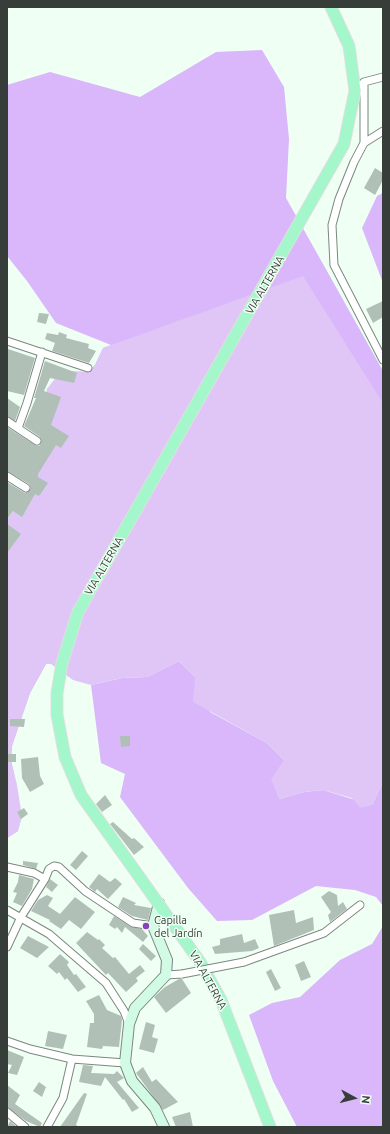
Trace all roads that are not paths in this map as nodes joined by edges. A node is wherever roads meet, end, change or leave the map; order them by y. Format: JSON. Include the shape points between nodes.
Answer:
{"nodes":[{"id":1,"x":332,"y":7,"type":"edge"},
{"id":2,"x":383,"y":77,"type":"edge"},
{"id":3,"x":364,"y":82,"type":"junction"},
{"id":4,"x":355,"y":91,"type":"junction"},
{"id":5,"x":383,"y":131,"type":"edge"},
{"id":6,"x":364,"y":143,"type":"junction"},
{"id":7,"x":8,"y":344,"type":"edge"},
{"id":8,"x":42,"y":352,"type":"junction"},
{"id":9,"x":383,"y":360,"type":"edge"},
{"id":10,"x":88,"y":368,"type":"dead end"},
{"id":11,"x":7,"y":421,"type":"edge"},
{"id":12,"x":18,"y":428,"type":"junction"},
{"id":13,"x":37,"y":441,"type":"dead end"},
{"id":14,"x":7,"y":476,"type":"edge"},
{"id":15,"x":26,"y":488,"type":"dead end"},
{"id":16,"x":7,"y":867,"type":"edge"},
{"id":17,"x":44,"y":879,"type":"junction"},
{"id":18,"x":159,"y":903,"type":"junction"},
{"id":19,"x":360,"y":905,"type":"dead end"},
{"id":20,"x":7,"y":910,"type":"edge"},
{"id":21,"x":21,"y":917,"type":"junction"},
{"id":22,"x":154,"y":926,"type":"junction"},
{"id":23,"x":7,"y":947,"type":"edge"},
{"id":24,"x":166,"y":975,"type":"junction"},
{"id":25,"x":129,"y":1024,"type":"junction"},
{"id":26,"x":7,"y":1041,"type":"edge"},
{"id":27,"x":72,"y":1059,"type":"junction"},
{"id":28,"x":125,"y":1063,"type":"junction"},
{"id":29,"x":7,"y":1112,"type":"edge"},
{"id":30,"x":25,"y":1127,"type":"edge"},
{"id":31,"x":47,"y":1127,"type":"edge"},
{"id":32,"x":164,"y":1127,"type":"edge"},
{"id":33,"x":270,"y":1127,"type":"edge"}],
"edges":[{"from":1,"to":4,"type":"main road","name":"VIA ALTERNA","via":[[348,46]]},
{"from":2,"to":3,"type":"street"},
{"from":3,"to":4,"type":"street"},
{"from":3,"to":6,"type":"street"},
{"from":4,"to":18,"type":"main road","name":"VIA ALTERNA","via":[[344,144],[78,612],[62,662],[57,693],[57,715],[65,757],[81,795]]},
{"from":5,"to":6,"type":"street"},
{"from":6,"to":9,"type":"street","via":[[339,199],[332,225],[334,265]]},
{"from":7,"to":8,"type":"street"},
{"from":8,"to":10,"type":"street"},
{"from":8,"to":12,"type":"street","via":[[28,403]]},
{"from":11,"to":12,"type":"street"},
{"from":12,"to":13,"type":"street"},
{"from":14,"to":15,"type":"street"},
{"from":16,"to":17,"type":"street","via":[[34,873]]},
{"from":17,"to":21,"type":"street"},
{"from":17,"to":22,"type":"street","via":[[49,869],[59,867],[85,891],[132,923]]},
{"from":18,"to":22,"type":"main road"},
{"from":18,"to":33,"type":"main road","name":"VIA ALTERNA","via":[[200,962],[221,1000]]},
{"from":19,"to":24,"type":"street","bridge":true,"via":[[324,933],[244,962]]},
{"from":20,"to":21,"type":"street"},
{"from":21,"to":23,"type":"street"},
{"from":21,"to":25,"type":"street","via":[[49,934],[106,983],[124,1010]]},
{"from":22,"to":24,"type":"main road","via":[[167,960]]},
{"from":24,"to":25,"type":"main road","via":[[135,1008]]},
{"from":25,"to":28,"type":"main road"},
{"from":26,"to":27,"type":"street"},
{"from":27,"to":28,"type":"street"},
{"from":27,"to":31,"type":"street","via":[[63,1098]]},
{"from":28,"to":32,"type":"main road","via":[[132,1081],[155,1108]]},
{"from":29,"to":30,"type":"street"}]}
